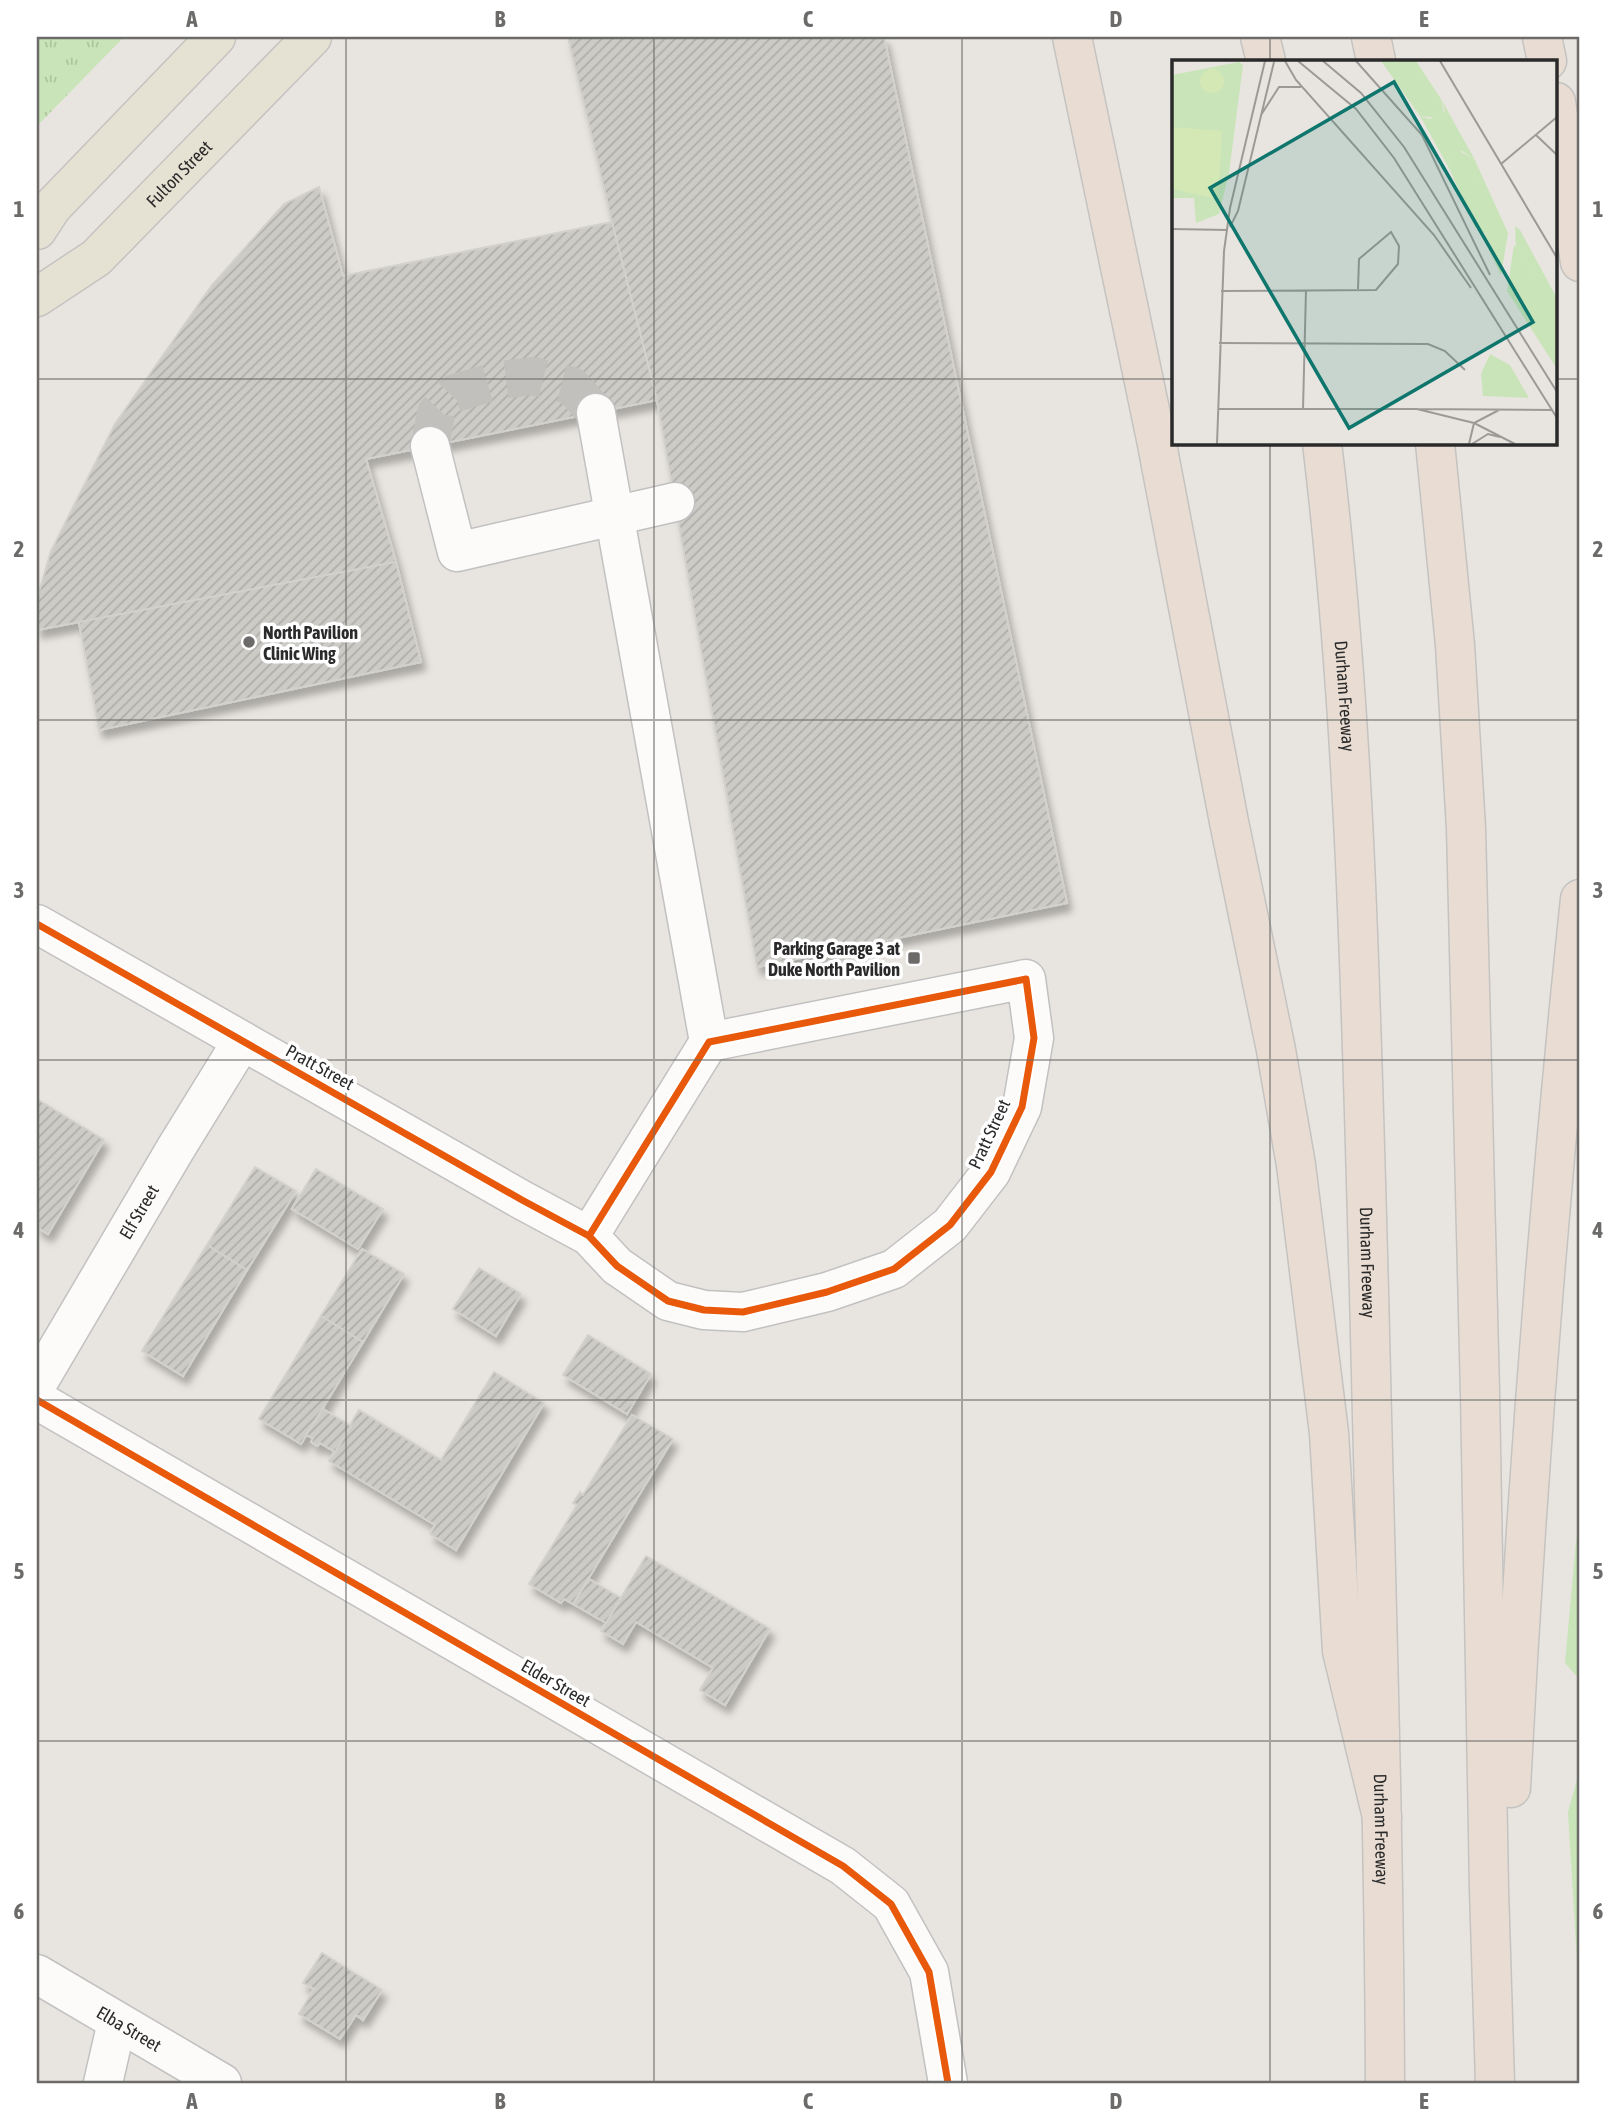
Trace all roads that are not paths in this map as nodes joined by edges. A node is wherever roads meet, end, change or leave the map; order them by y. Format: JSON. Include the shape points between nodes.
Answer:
{"nodes":[{"id":1,"x":216,"y":37,"type":"edge"},
{"id":2,"x":312,"y":37,"type":"edge"},
{"id":3,"x":1072,"y":37,"type":"edge"},
{"id":4,"x":1260,"y":37,"type":"edge"},
{"id":5,"x":1371,"y":37,"type":"edge"},
{"id":6,"x":1542,"y":37,"type":"edge"},
{"id":7,"x":1266,"y":60,"type":"edge"},
{"id":8,"x":1376,"y":60,"type":"edge"},
{"id":9,"x":1547,"y":60,"type":"edge"},
{"id":10,"x":1558,"y":115,"type":"edge"},
{"id":11,"x":37,"y":230,"type":"edge"},
{"id":12,"x":1580,"y":262,"type":"edge"},
{"id":13,"x":37,"y":298,"type":"edge"},
{"id":14,"x":596,"y":413,"type":"tunnel mouth"},
{"id":15,"x":1322,"y":444,"type":"edge"},
{"id":16,"x":1435,"y":444,"type":"edge"},
{"id":17,"x":430,"y":446,"type":"tunnel mouth"},
{"id":18,"x":675,"y":502,"type":"dead end"},
{"id":19,"x":616,"y":517,"type":"junction"},
{"id":20,"x":1580,"y":899,"type":"edge"},
{"id":21,"x":37,"y":924,"type":"edge"},
{"id":22,"x":242,"y":1041,"type":"junction"},
{"id":23,"x":709,"y":1042,"type":"junction"},
{"id":24,"x":589,"y":1236,"type":"junction"},
{"id":25,"x":37,"y":1384,"type":"edge"},
{"id":26,"x":37,"y":1400,"type":"edge"},
{"id":27,"x":1382,"y":1817,"type":"junction"},
{"id":28,"x":1489,"y":1889,"type":"junction"},
{"id":29,"x":37,"y":1974,"type":"edge"},
{"id":30,"x":117,"y":2022,"type":"junction"},
{"id":31,"x":103,"y":2083,"type":"edge"},
{"id":32,"x":222,"y":2083,"type":"edge"},
{"id":33,"x":948,"y":2083,"type":"edge"},
{"id":34,"x":1385,"y":2083,"type":"edge"},
{"id":35,"x":1495,"y":2083,"type":"edge"}],
"edges":[{"from":1,"to":11,"type":"main road","via":[[52,206]]},
{"from":2,"to":13,"type":"main road","name":"Fulton Street","via":[[96,258]]},
{"from":3,"to":27,"type":"highway","via":[[1276,1050],[1307,1247],[1329,1433],[1342,1651]]},
{"from":4,"to":7,"type":"highway"},
{"from":5,"to":8,"type":"highway"},
{"from":6,"to":9,"type":"highway"},
{"from":10,"to":12,"type":"highway"},
{"from":14,"to":19,"type":"street"},
{"from":15,"to":27,"type":"highway","name":"Durham Freeway","via":[[1347,716],[1362,1039]]},
{"from":16,"to":28,"type":"highway","via":[[1455,645],[1465,828]]},
{"from":17,"to":19,"type":"street","via":[[457,552]]},
{"from":18,"to":19,"type":"street"},
{"from":19,"to":23,"type":"street"},
{"from":20,"to":28,"type":"highway","via":[[1552,1182],[1510,1798]]},
{"from":21,"to":22,"type":"street","name":"Pratt Street"},
{"from":22,"to":24,"type":"street","name":"Pratt Street"},
{"from":22,"to":25,"type":"street","name":"Elf Street"},
{"from":23,"to":24,"type":"street"},
{"from":23,"to":24,"type":"street","name":"Pratt Street","via":[[1026,979],[1034,1038],[1022,1107],[991,1172],[950,1225],[894,1269],[827,1292],[743,1312],[704,1310],[668,1301],[617,1266]]},
{"from":26,"to":33,"type":"street","name":"Elder Street","via":[[843,1866],[891,1904],[929,1972]]},
{"from":27,"to":34,"type":"highway","name":"Durham Freeway"},
{"from":28,"to":35,"type":"highway"},
{"from":29,"to":30,"type":"street","name":"Elba Street"},
{"from":30,"to":31,"type":"street"},
{"from":30,"to":32,"type":"street","name":"Elba Street"}]}
